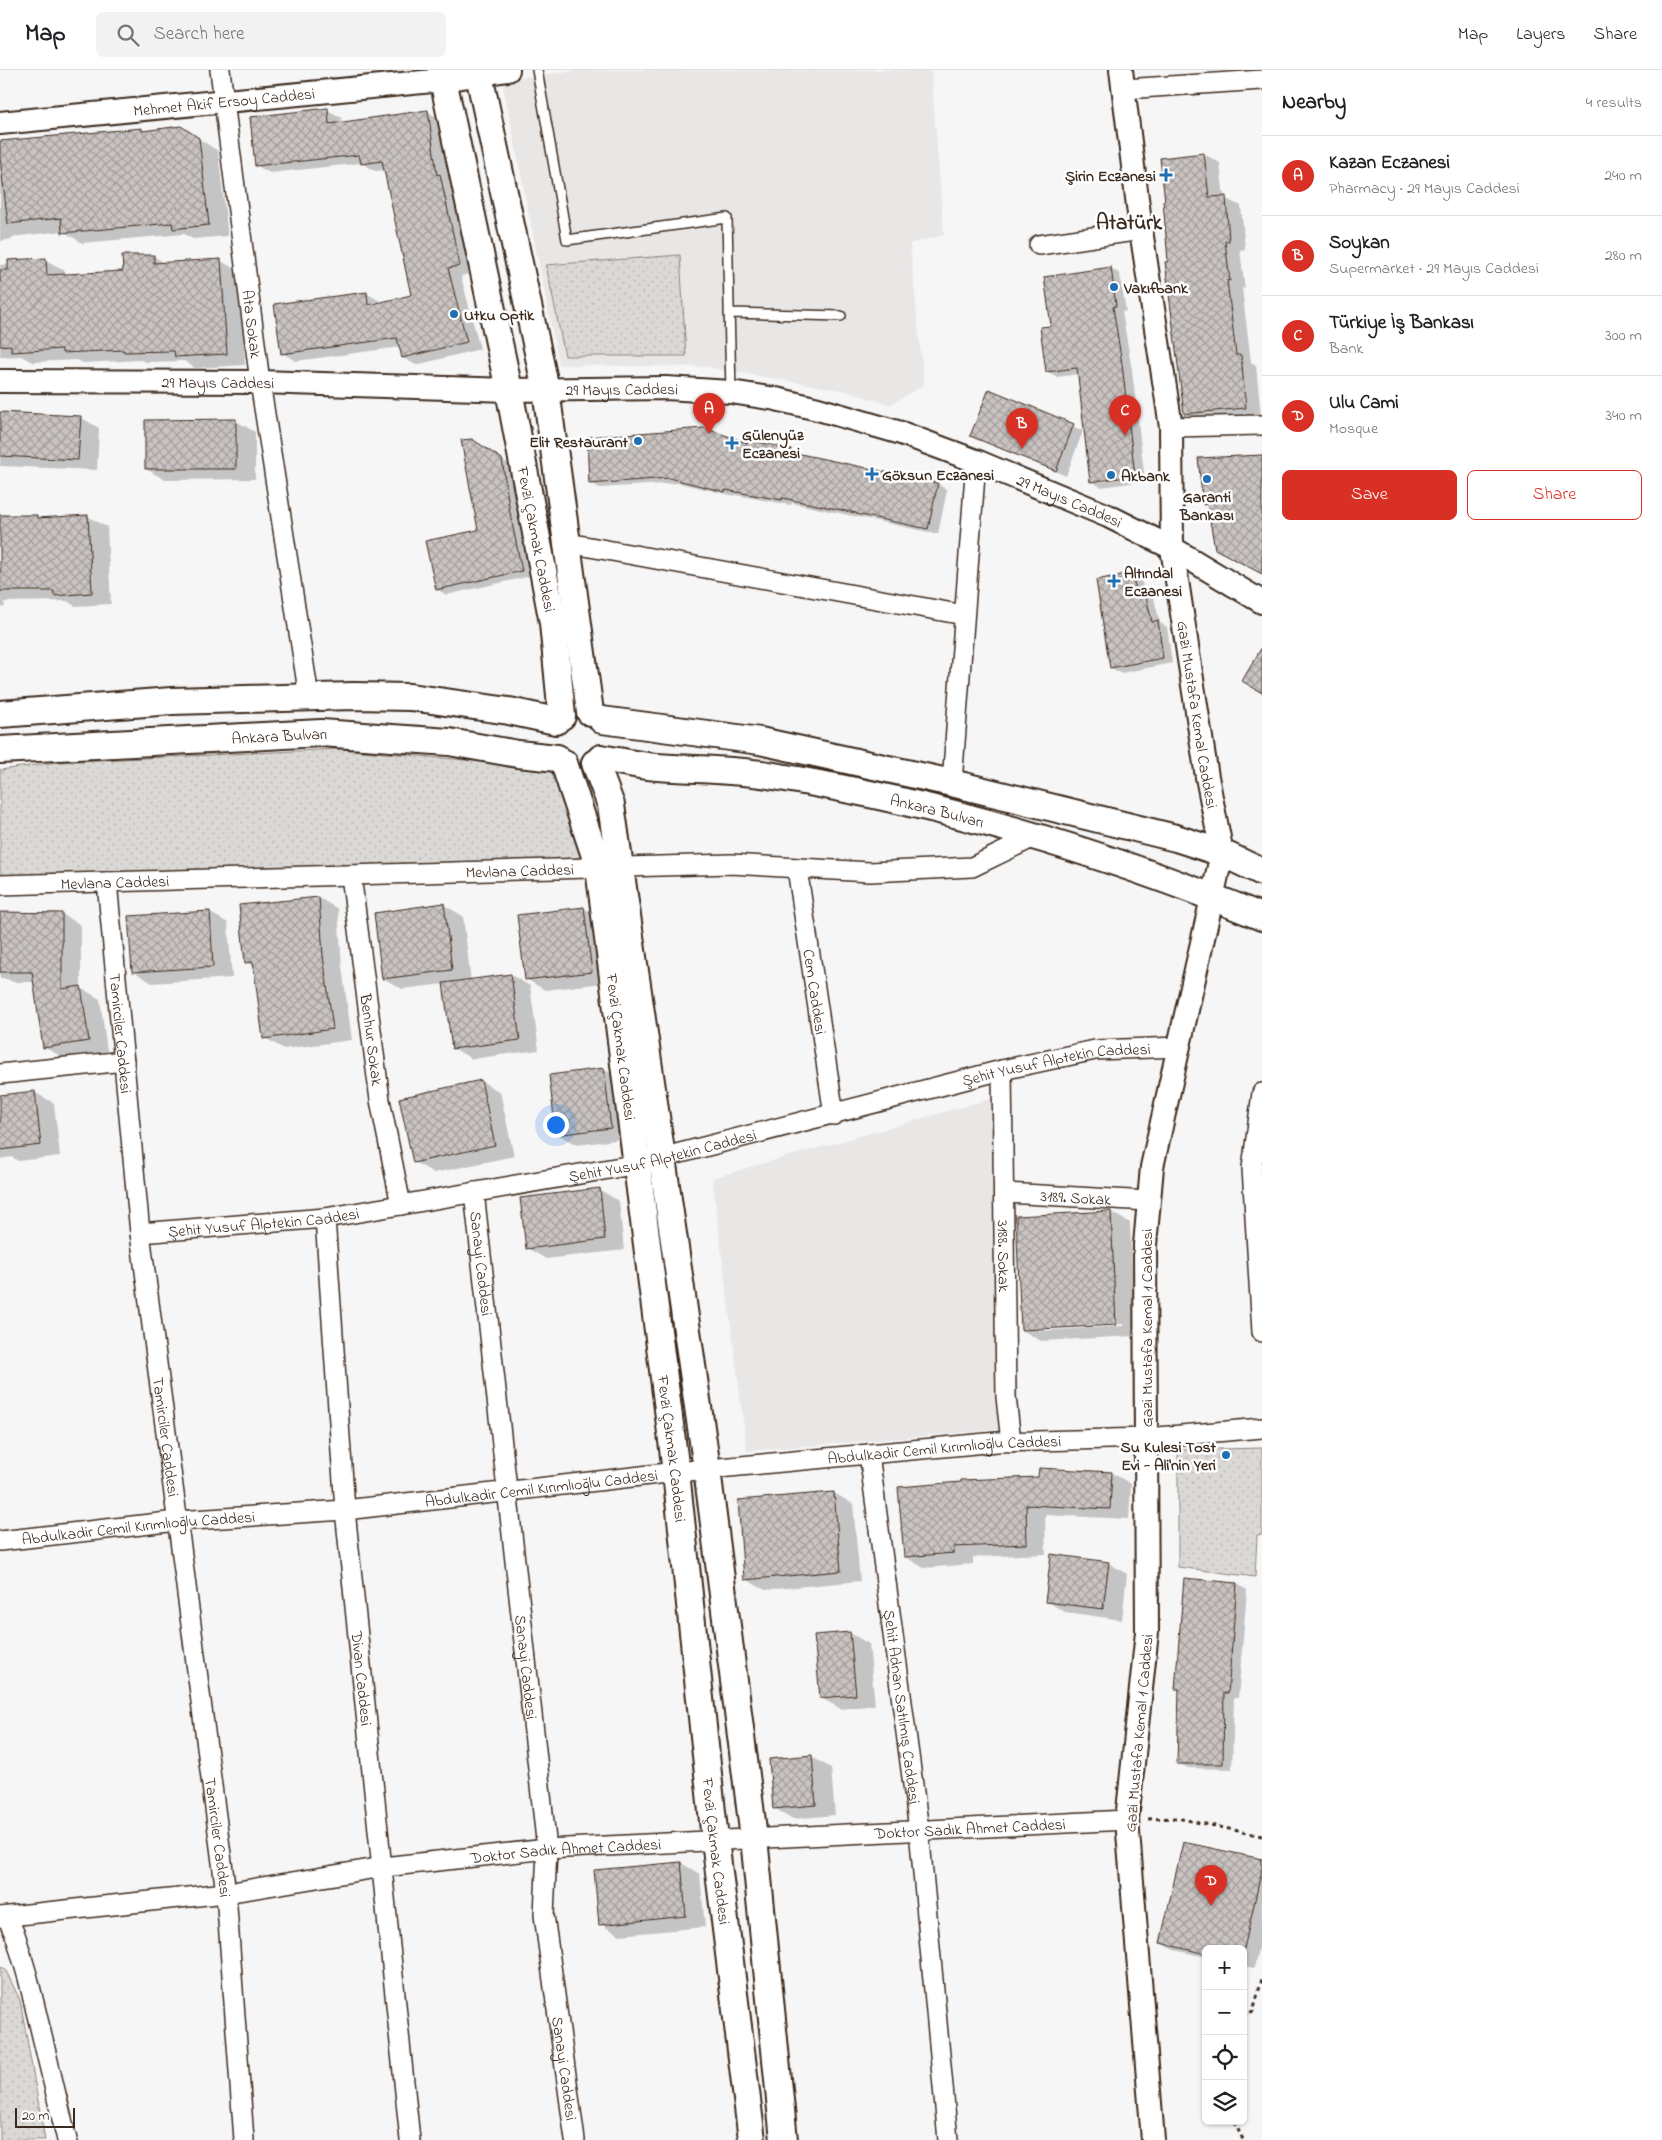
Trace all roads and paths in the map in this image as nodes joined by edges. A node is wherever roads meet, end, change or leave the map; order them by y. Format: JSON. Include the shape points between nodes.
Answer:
{"nodes":[{"id":1,"x":220,"y":70,"type":"edge"},
{"id":2,"x":508,"y":70,"type":"edge"},
{"id":3,"x":537,"y":70,"type":"edge"},
{"id":4,"x":479,"y":72,"type":"edge"},
{"id":5,"x":442,"y":75,"type":"edge"},
{"id":6,"x":1122,"y":79,"type":"edge"},
{"id":7,"x":1262,"y":80,"type":"edge"},
{"id":8,"x":223,"y":100,"type":"junction"},
{"id":9,"x":0,"y":123,"type":"edge"},
{"id":10,"x":1141,"y":230,"type":"junction"},
{"id":11,"x":1039,"y":245,"type":"dead end"},
{"id":12,"x":729,"y":313,"type":"junction"},
{"id":13,"x":841,"y":316,"type":"dead end"},
{"id":14,"x":0,"y":381,"type":"edge"},
{"id":15,"x":260,"y":382,"type":"junction"},
{"id":16,"x":509,"y":390,"type":"junction"},
{"id":17,"x":546,"y":390,"type":"junction"},
{"id":18,"x":731,"y":392,"type":"junction"},
{"id":19,"x":1262,"y":425,"type":"edge"},
{"id":20,"x":1171,"y":427,"type":"junction"},
{"id":21,"x":976,"y":461,"type":"junction"},
{"id":22,"x":568,"y":543,"type":"junction"},
{"id":23,"x":1172,"y":548,"type":"junction"},
{"id":24,"x":1262,"y":602,"type":"edge"},
{"id":25,"x":964,"y":615,"type":"junction"},
{"id":26,"x":308,"y":697,"type":"junction"},
{"id":27,"x":0,"y":714,"type":"edge"},
{"id":28,"x":596,"y":716,"type":"junction"},
{"id":29,"x":559,"y":719,"type":"junction"},
{"id":30,"x":0,"y":750,"type":"edge"},
{"id":31,"x":560,"y":760,"type":"junction"},
{"id":32,"x":598,"y":760,"type":"junction"},
{"id":33,"x":952,"y":783,"type":"junction"},
{"id":34,"x":1034,"y":837,"type":"junction"},
{"id":35,"x":1222,"y":853,"type":"junction"},
{"id":36,"x":610,"y":868,"type":"junction"},
{"id":37,"x":797,"y":868,"type":"junction"},
{"id":38,"x":1262,"y":872,"type":"edge"},
{"id":39,"x":352,"y":875,"type":"junction"},
{"id":40,"x":107,"y":882,"type":"junction"},
{"id":41,"x":0,"y":885,"type":"edge"},
{"id":42,"x":1212,"y":897,"type":"junction"},
{"id":43,"x":1262,"y":917,"type":"edge"},
{"id":44,"x":1178,"y":1047,"type":"junction"},
{"id":45,"x":124,"y":1061,"type":"junction"},
{"id":46,"x":1002,"y":1070,"type":"junction"},
{"id":47,"x":0,"y":1074,"type":"edge"},
{"id":48,"x":1262,"y":1093,"type":"edge"},
{"id":49,"x":834,"y":1115,"type":"junction"},
{"id":50,"x":650,"y":1161,"type":"junction"},
{"id":51,"x":474,"y":1192,"type":"junction"},
{"id":52,"x":1004,"y":1193,"type":"junction"},
{"id":53,"x":1149,"y":1200,"type":"junction"},
{"id":54,"x":401,"y":1205,"type":"junction"},
{"id":55,"x":325,"y":1218,"type":"junction"},
{"id":56,"x":1259,"y":1227,"type":"edge"},
{"id":57,"x":140,"y":1233,"type":"junction"},
{"id":58,"x":1262,"y":1332,"type":"edge"},
{"id":59,"x":1262,"y":1428,"type":"edge"},
{"id":60,"x":1146,"y":1438,"type":"junction"},
{"id":61,"x":1011,"y":1442,"type":"junction"},
{"id":62,"x":869,"y":1454,"type":"junction"},
{"id":63,"x":707,"y":1469,"type":"junction"},
{"id":64,"x":676,"y":1472,"type":"junction"},
{"id":65,"x":507,"y":1491,"type":"junction"},
{"id":66,"x":344,"y":1510,"type":"junction"},
{"id":67,"x":177,"y":1521,"type":"junction"},
{"id":68,"x":0,"y":1541,"type":"edge"},
{"id":69,"x":1127,"y":1820,"type":"junction"},
{"id":70,"x":919,"y":1830,"type":"junction"},
{"id":71,"x":1262,"y":1836,"type":"edge"},
{"id":72,"x":754,"y":1838,"type":"junction"},
{"id":73,"x":716,"y":1840,"type":"junction"},
{"id":74,"x":546,"y":1849,"type":"junction"},
{"id":75,"x":383,"y":1867,"type":"junction"},
{"id":76,"x":226,"y":1892,"type":"junction"},
{"id":77,"x":4,"y":1917,"type":"edge"},
{"id":78,"x":1262,"y":1979,"type":"edge"},
{"id":79,"x":1247,"y":2014,"type":"edge"},
{"id":80,"x":1237,"y":2125,"type":"edge"},
{"id":81,"x":67,"y":2140,"type":"edge"},
{"id":82,"x":244,"y":2140,"type":"edge"},
{"id":83,"x":410,"y":2140,"type":"edge"},
{"id":84,"x":575,"y":2140,"type":"edge"},
{"id":85,"x":752,"y":2140,"type":"edge"},
{"id":86,"x":784,"y":2140,"type":"edge"},
{"id":87,"x":948,"y":2140,"type":"edge"},
{"id":88,"x":1153,"y":2140,"type":"edge"},
{"id":89,"x":1243,"y":2140,"type":"edge"}],
"edges":[{"from":1,"to":8,"type":"street","name":"Ata Sokak"},
{"from":2,"to":4,"type":"street","name":"Mehmet Akif Ersoy Caddesi"},
{"from":3,"to":12,"type":"lane","via":[[567,240],[726,218]]},
{"from":4,"to":5,"type":"street","name":"Mehmet Akif Ersoy Caddesi"},
{"from":4,"to":17,"type":"main road","name":"Fevzi Çakmak Caddesi"},
{"from":5,"to":8,"type":"street","name":"Mehmet Akif Ersoy Caddesi"},
{"from":5,"to":16,"type":"main road","name":"Fevzi Çakmak Caddesi"},
{"from":6,"to":7,"type":"street"},
{"from":6,"to":10,"type":"street","name":"Gazi Mustafa Kemal Caddesi"},
{"from":8,"to":9,"type":"street","name":"Mehmet Akif Ersoy Caddesi"},
{"from":8,"to":15,"type":"street","name":"Ata Sokak"},
{"from":10,"to":11,"type":"street"},
{"from":10,"to":20,"type":"street","name":"Gazi Mustafa Kemal Caddesi"},
{"from":12,"to":13,"type":"lane"},
{"from":12,"to":18,"type":"lane"},
{"from":14,"to":15,"type":"street","name":"29 Mayıs Caddesi"},
{"from":15,"to":16,"type":"street","name":"29 Mayıs Caddesi"},
{"from":15,"to":26,"type":"street","name":"Ata Sokak"},
{"from":16,"to":17,"type":"street","name":"29 Mayıs Caddesi"},
{"from":16,"to":29,"type":"main road","name":"Fevzi Çakmak Caddesi","via":[[553,623]]},
{"from":17,"to":18,"type":"street","name":"29 Mayıs Caddesi","via":[[666,388]]},
{"from":17,"to":22,"type":"main road","name":"Fevzi Çakmak Caddesi"},
{"from":18,"to":21,"type":"street","name":"29 Mayıs Caddesi","via":[[818,409],[901,433]]},
{"from":19,"to":20,"type":"street"},
{"from":20,"to":23,"type":"street","name":"Gazi Mustafa Kemal Caddesi"},
{"from":21,"to":23,"type":"street","name":"29 Mayıs Caddesi","via":[[1108,516]]},
{"from":21,"to":25,"type":"street"},
{"from":22,"to":25,"type":"street"},
{"from":22,"to":28,"type":"main road","name":"Fevzi Çakmak Caddesi"},
{"from":23,"to":24,"type":"street","name":"29 Mayıs Caddesi"},
{"from":23,"to":35,"type":"street","name":"Gazi Mustafa Kemal Caddesi","via":[[1207,778]]},
{"from":25,"to":33,"type":"street"},
{"from":26,"to":27,"type":"main road","via":[[172,701]]},
{"from":26,"to":29,"type":"main road","via":[[410,697]]},
{"from":28,"to":29,"type":"main road","via":[[575,710]]},
{"from":28,"to":32,"type":"main road","via":[[608,734],[608,742]]},
{"from":28,"to":33,"type":"main road","name":"Ankara Bulvarı","via":[[760,741]]},
{"from":29,"to":31,"type":"main road","via":[[552,728],[551,743]]},
{"from":30,"to":31,"type":"main road","name":"Ankara Bulvarı","via":[[321,733],[448,742]]},
{"from":31,"to":32,"type":"main road","via":[[579,768]]},
{"from":31,"to":36,"type":"main road","name":"Fevzi Çakmak Caddesi"},
{"from":32,"to":34,"type":"main road","name":"Ankara Bulvarı","via":[[773,776],[911,804]]},
{"from":32,"to":36,"type":"main road","name":"Fevzi Çakmak Caddesi","via":[[611,805]]},
{"from":33,"to":35,"type":"main road","name":"Ankara Bulvarı","via":[[1142,828]]},
{"from":34,"to":37,"type":"street","name":"Mevlana Caddesi","via":[[972,867],[870,872]]},
{"from":34,"to":42,"type":"main road","name":"Ankara Bulvarı"},
{"from":35,"to":38,"type":"main road","name":"Ankara Bulvarı"},
{"from":35,"to":42,"type":"street","name":"Gazi Mustafa Kemal 1 Caddesi"},
{"from":36,"to":37,"type":"street","name":"Mevlana Caddesi","via":[[732,864]]},
{"from":36,"to":39,"type":"street","name":"Mevlana Caddesi"},
{"from":36,"to":50,"type":"main road","name":"Fevzi Çakmak Caddesi"},
{"from":37,"to":49,"type":"street","name":"Cem Caddesi"},
{"from":39,"to":40,"type":"street","name":"Mevlana Caddesi"},
{"from":39,"to":54,"type":"street","name":"Benhur Sokak","via":[[380,1100]]},
{"from":40,"to":41,"type":"street","name":"Mevlana Caddesi"},
{"from":40,"to":45,"type":"street","name":"Tamirciler Caddesi"},
{"from":42,"to":43,"type":"main road","name":"Ankara Bulvarı"},
{"from":42,"to":44,"type":"street","name":"Gazi Mustafa Kemal 1 Caddesi"},
{"from":44,"to":46,"type":"street","name":"Şehit Yusuf Alptekin Caddesi","via":[[1094,1050]]},
{"from":44,"to":53,"type":"street","name":"Gazi Mustafa Kemal 1 Caddesi","via":[[1152,1167]]},
{"from":45,"to":47,"type":"street"},
{"from":45,"to":57,"type":"street","name":"Tamirciler Caddesi"},
{"from":46,"to":49,"type":"street","name":"Şehit Yusuf Alptekin Caddesi"},
{"from":46,"to":52,"type":"street","name":"3188. Sokak"},
{"from":48,"to":56,"type":"street","via":[[1252,1168]]},
{"from":49,"to":50,"type":"street","name":"Şehit Yusuf Alptekin Caddesi"},
{"from":50,"to":51,"type":"street","name":"Şehit Yusuf Alptekin Caddesi"},
{"from":50,"to":63,"type":"main road","name":"Fevzi Çakmak Caddesi"},
{"from":50,"to":64,"type":"main road","name":"Fevzi Çakmak Caddesi"},
{"from":51,"to":54,"type":"street","name":"Şehit Yusuf Alptekin Caddesi"},
{"from":51,"to":65,"type":"street","name":"Sanayi Caddesi"},
{"from":52,"to":53,"type":"street","name":"3189. Sokak"},
{"from":52,"to":61,"type":"street","name":"3188. Sokak","via":[[1006,1397]]},
{"from":53,"to":60,"type":"street","name":"Gazi Mustafa Kemal 1 Caddesi","via":[[1145,1245]]},
{"from":54,"to":55,"type":"street","name":"Şehit Yusuf Alptekin Caddesi"},
{"from":55,"to":57,"type":"street","name":"Şehit Yusuf Alptekin Caddesi"},
{"from":55,"to":66,"type":"street","name":"Divan Caddesi"},
{"from":56,"to":58,"type":"street"},
{"from":57,"to":67,"type":"street","name":"Tamirciler Caddesi"},
{"from":59,"to":60,"type":"street","name":"Abdulkadir Cemil Kırımlıoğlu Caddesi"},
{"from":60,"to":61,"type":"street","name":"Abdulkadir Cemil Kırımlıoğlu Caddesi"},
{"from":60,"to":69,"type":"street","name":"Gazi Mustafa Kemal 1 Caddesi","via":[[1147,1632]]},
{"from":61,"to":62,"type":"street","name":"Abdulkadir Cemil Kırımlıoğlu Caddesi"},
{"from":62,"to":63,"type":"street","name":"Abdulkadir Cemil Kırımlıoğlu Caddesi"},
{"from":62,"to":70,"type":"street","name":"Şehit Adnan Satılmış Caddesi"},
{"from":63,"to":64,"type":"street","name":"Abdulkadir Cemil Kırımlıoğlu Caddesi"},
{"from":63,"to":72,"type":"main road","name":"Fevzi Çakmak Caddesi"},
{"from":64,"to":65,"type":"street","name":"Abdulkadir Cemil Kırımlıoğlu Caddesi"},
{"from":64,"to":73,"type":"main road","name":"Fevzi Çakmak Caddesi"},
{"from":65,"to":66,"type":"street","name":"Abdulkadir Cemil Kırımlıoğlu Caddesi"},
{"from":65,"to":74,"type":"street","name":"Sanayi Caddesi"},
{"from":66,"to":67,"type":"street","name":"Abdulkadir Cemil Kırımlıoğlu Caddesi"},
{"from":66,"to":75,"type":"street","name":"Divan Caddesi"},
{"from":67,"to":68,"type":"street","name":"Abdulkadir Cemil Kırımlıoğlu Caddesi"},
{"from":67,"to":76,"type":"street","name":"Tamirciler Caddesi"},
{"from":69,"to":70,"type":"street","name":"Doktor Sadık Ahmet Caddesi"},
{"from":69,"to":71,"type":"path","via":[[1177,1818]]},
{"from":69,"to":88,"type":"street","name":"Gazi Mustafa Kemal 1 Caddesi"},
{"from":70,"to":72,"type":"street","name":"Doktor Sadık Ahmet Caddesi"},
{"from":70,"to":87,"type":"street","name":"Şehit Adnan Satılmış Caddesi"},
{"from":72,"to":73,"type":"street","name":"Doktor Sadık Ahmet Caddesi"},
{"from":72,"to":86,"type":"main road","name":"Fevzi Çakmak Caddesi"},
{"from":73,"to":74,"type":"street","name":"Doktor Sadık Ahmet Caddesi"},
{"from":73,"to":85,"type":"main road","name":"Fevzi Çakmak Caddesi"},
{"from":74,"to":75,"type":"street","name":"Doktor Sadık Ahmet Caddesi"},
{"from":74,"to":84,"type":"street","name":"Sanayi Caddesi","via":[[544,1915]]},
{"from":75,"to":76,"type":"street","name":"Doktor Sadık Ahmet Caddesi"},
{"from":75,"to":83,"type":"street","name":"Divan Caddesi"},
{"from":76,"to":77,"type":"street","name":"Doktor Sadık Ahmet Caddesi"},
{"from":76,"to":82,"type":"street","name":"Tamirciler Caddesi"},
{"from":77,"to":81,"type":"street","via":[[16,1937],[28,1978]]},
{"from":78,"to":79,"type":"path","via":[[1254,2010]]},
{"from":80,"to":89,"type":"path"}]}
